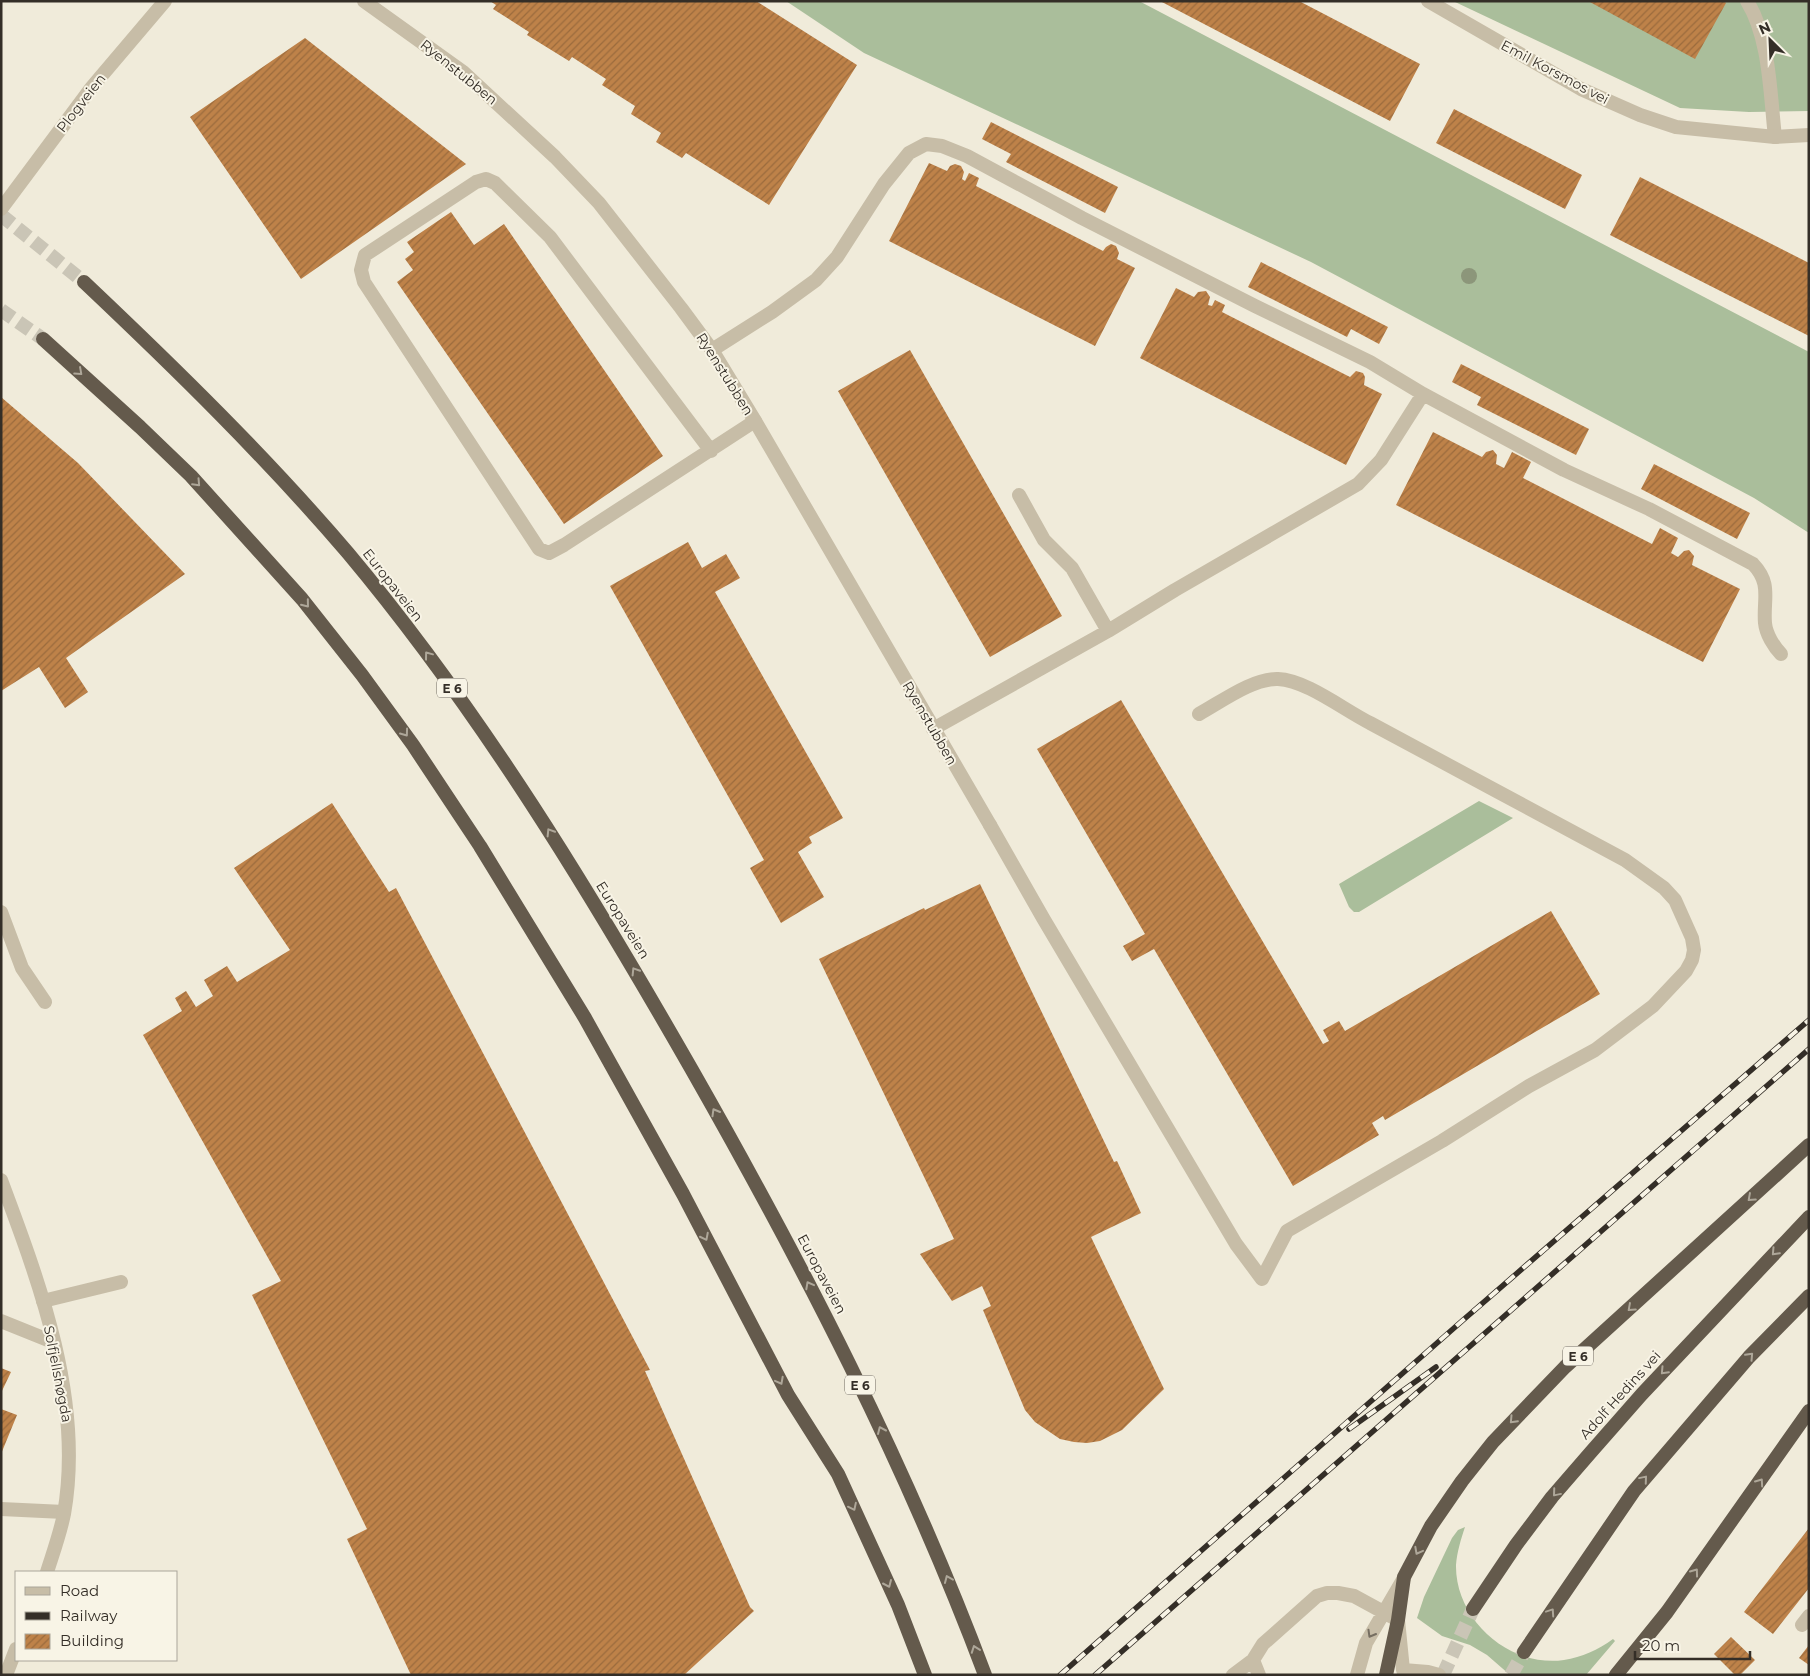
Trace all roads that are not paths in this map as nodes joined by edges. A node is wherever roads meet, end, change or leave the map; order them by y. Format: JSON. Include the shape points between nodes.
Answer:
{"nodes":[{"id":1,"x":165,"y":1,"type":"edge"},
{"id":2,"x":364,"y":1,"type":"edge"},
{"id":3,"x":1428,"y":1,"type":"edge"},
{"id":4,"x":1747,"y":1,"type":"edge"},
{"id":5,"x":1809,"y":135,"type":"edge"},
{"id":6,"x":1774,"y":136,"type":"junction"},
{"id":7,"x":1,"y":209,"type":"edge"},
{"id":8,"x":84,"y":282,"type":"tunnel mouth"},
{"id":9,"x":43,"y":340,"type":"tunnel mouth"},
{"id":10,"x":712,"y":350,"type":"junction"},
{"id":11,"x":1423,"y":394,"type":"junction"},
{"id":12,"x":755,"y":421,"type":"junction"},
{"id":13,"x":711,"y":451,"type":"junction"},
{"id":14,"x":1019,"y":495,"type":"dead end"},
{"id":15,"x":1108,"y":631,"type":"junction"},
{"id":16,"x":1781,"y":654,"type":"dead end"},
{"id":17,"x":1199,"y":714,"type":"dead end"},
{"id":18,"x":933,"y":729,"type":"junction"},
{"id":19,"x":1,"y":912,"type":"edge"},
{"id":20,"x":45,"y":1002,"type":"dead end"},
{"id":21,"x":1809,"y":1145,"type":"edge"},
{"id":22,"x":1,"y":1180,"type":"edge"},
{"id":23,"x":1809,"y":1217,"type":"edge"},
{"id":24,"x":121,"y":1282,"type":"dead end"},
{"id":25,"x":1809,"y":1296,"type":"edge"},
{"id":26,"x":43,"y":1301,"type":"junction"},
{"id":27,"x":1,"y":1321,"type":"edge"},
{"id":28,"x":53,"y":1342,"type":"junction"},
{"id":29,"x":1809,"y":1411,"type":"edge"},
{"id":30,"x":1,"y":1509,"type":"edge"},
{"id":31,"x":64,"y":1512,"type":"junction"},
{"id":32,"x":47,"y":1571,"type":"edge"},
{"id":33,"x":1404,"y":1577,"type":"junction"},
{"id":34,"x":1472,"y":1609,"type":"tunnel mouth"},
{"id":35,"x":1384,"y":1613,"type":"junction"},
{"id":36,"x":1398,"y":1620,"type":"junction"},
{"id":37,"x":15,"y":1652,"type":"edge"},
{"id":38,"x":1524,"y":1652,"type":"tunnel mouth"},
{"id":39,"x":1253,"y":1660,"type":"junction"},
{"id":40,"x":923,"y":1670,"type":"edge"},
{"id":41,"x":6,"y":1675,"type":"edge"},
{"id":42,"x":985,"y":1675,"type":"edge"},
{"id":43,"x":1233,"y":1675,"type":"edge"},
{"id":44,"x":1259,"y":1675,"type":"edge"},
{"id":45,"x":1357,"y":1675,"type":"edge"},
{"id":46,"x":1386,"y":1675,"type":"edge"},
{"id":47,"x":1439,"y":1675,"type":"edge"},
{"id":48,"x":1616,"y":1675,"type":"edge"}],
"edges":[{"from":1,"to":7,"type":"street","name":"Plogveien","via":[[92,87]]},
{"from":2,"to":10,"type":"street","name":"Ryenstubben","via":[[463,72],[555,157],[599,203]]},
{"from":3,"to":6,"type":"street","name":"Emil Korsmos vei","via":[[1581,88],[1640,115],[1676,127]]},
{"from":4,"to":6,"type":"street","via":[[1762,36]]},
{"from":5,"to":6,"type":"street","name":"Emil Korsmos vei"},
{"from":42,"to":8,"type":"highway","name":"Europaveien","number":"E 6","one_way":true,"via":[[916,1506],[816,1297],[735,1146],[642,984],[537,813],[468,710],[349,554],[180,372]]},
{"from":9,"to":40,"type":"highway","one_way":true,"via":[[191,476],[302,599],[407,737],[475,838],[585,1018],[683,1194],[788,1395],[838,1474],[898,1605]]},
{"from":10,"to":11,"type":"street","via":[[816,280],[837,257],[899,165],[909,153],[926,144],[942,146],[967,156],[1082,218],[1370,362]]},
{"from":10,"to":12,"type":"street","name":"Ryenstubben"},
{"from":11,"to":15,"type":"street","via":[[1381,460],[1358,484]]},
{"from":11,"to":16,"type":"street","via":[[1564,470],[1753,564],[1760,572],[1766,591],[1765,625],[1774,647]]},
{"from":12,"to":13,"type":"street"},
{"from":12,"to":18,"type":"street","name":"Ryenstubben"},
{"from":13,"to":13,"type":"street","via":[[564,545],[549,553],[539,549],[364,282],[361,270],[365,256],[476,182],[486,179],[495,183],[550,237]]},
{"from":14,"to":15,"type":"street","via":[[1044,540],[1072,568]]},
{"from":15,"to":18,"type":"street"},
{"from":17,"to":18,"type":"street","name":"Ryenstubben","via":[[1253,684],[1275,679],[1291,680],[1304,686],[1625,860],[1664,888],[1674,900],[1692,938],[1694,950],[1686,971],[1654,1006],[1595,1050],[1528,1086],[1442,1141],[1287,1231],[1262,1279],[1236,1244]]},
{"from":19,"to":20,"type":"street","via":[[22,968]]},
{"from":21,"to":33,"type":"highway","number":"E 6","one_way":true,"via":[[1565,1367],[1493,1442],[1431,1526]]},
{"from":22,"to":26,"type":"street","name":"Solfjellshøgda"},
{"from":23,"to":34,"type":"highway","name":"Adolf Hedins vei","one_way":true,"via":[[1584,1459],[1521,1538]]},
{"from":24,"to":26,"type":"street"},
{"from":38,"to":25,"type":"highway","one_way":true,"via":[[1634,1491],[1748,1357]]},
{"from":26,"to":28,"type":"street","name":"Solfjellshøgda"},
{"from":27,"to":28,"type":"street"},
{"from":28,"to":31,"type":"street","name":"Solfjellshøgda","via":[[69,1427]]},
{"from":48,"to":29,"type":"highway","one_way":true,"via":[[1672,1604]]},
{"from":30,"to":31,"type":"street"},
{"from":31,"to":32,"type":"street","name":"Solfjellshøgda"},
{"from":33,"to":35,"type":"street","number":"E 6"},
{"from":33,"to":36,"type":"highway","number":"E 6"},
{"from":35,"to":36,"type":"street"},
{"from":35,"to":39,"type":"street","via":[[1354,1596],[1333,1593],[1317,1596],[1263,1644]]},
{"from":35,"to":45,"type":"street","number":"E 6","one_way":true,"via":[[1366,1643]]},
{"from":36,"to":46,"type":"highway","number":"E 6"},
{"from":36,"to":47,"type":"street","via":[[1403,1670]]},
{"from":37,"to":41,"type":"street"},
{"from":39,"to":43,"type":"street"},
{"from":39,"to":44,"type":"street"}]}
